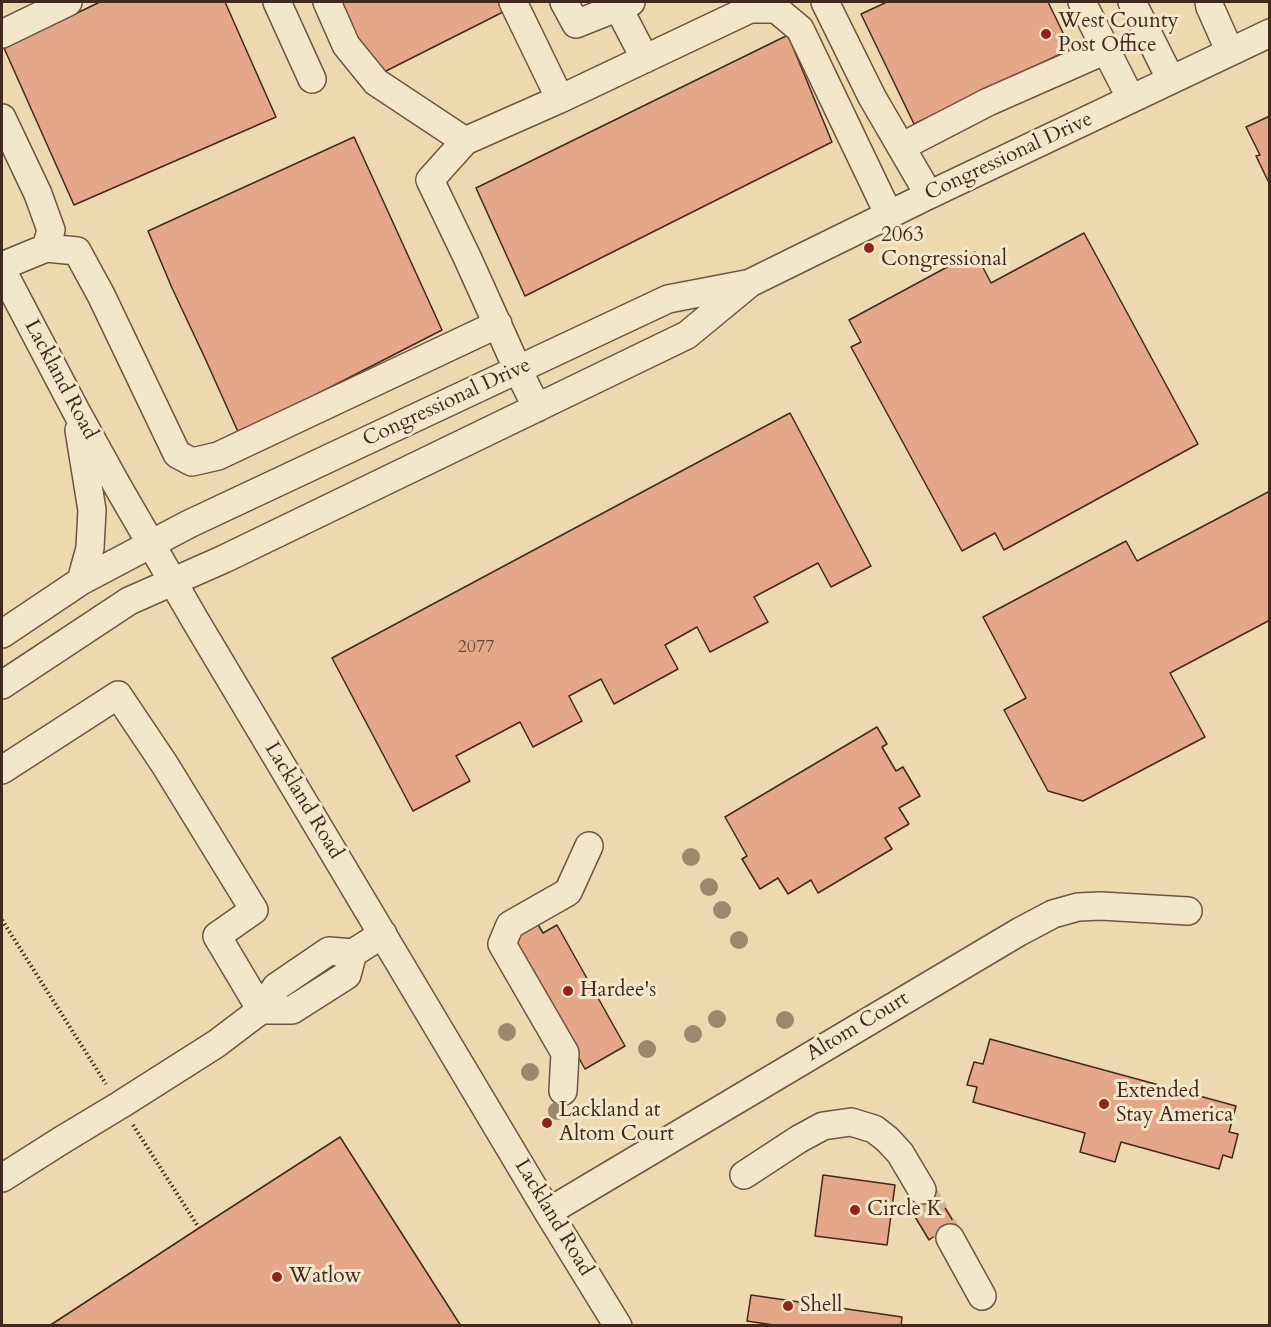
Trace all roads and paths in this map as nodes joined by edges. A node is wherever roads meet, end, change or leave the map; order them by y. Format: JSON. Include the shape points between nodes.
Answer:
{"nodes":[{"id":1,"x":68,"y":2,"type":"edge"},
{"id":2,"x":277,"y":2,"type":"edge"},
{"id":3,"x":327,"y":2,"type":"edge"},
{"id":4,"x":513,"y":2,"type":"edge"},
{"id":5,"x":825,"y":2,"type":"edge"},
{"id":6,"x":1082,"y":2,"type":"edge"},
{"id":7,"x":1132,"y":2,"type":"edge"},
{"id":8,"x":1209,"y":2,"type":"edge"},
{"id":9,"x":625,"y":4,"type":"edge"},
{"id":10,"x":742,"y":7,"type":"edge"},
{"id":11,"x":570,"y":13,"type":"edge"},
{"id":12,"x":1269,"y":33,"type":"edge"},
{"id":13,"x":2,"y":34,"type":"edge"},
{"id":14,"x":1106,"y":50,"type":"junction"},
{"id":15,"x":1230,"y":52,"type":"junction"},
{"id":16,"x":645,"y":59,"type":"junction"},
{"id":17,"x":312,"y":79,"type":"dead end"},
{"id":18,"x":1171,"y":80,"type":"junction"},
{"id":19,"x":560,"y":99,"type":"junction"},
{"id":20,"x":1131,"y":99,"type":"junction"},
{"id":21,"x":2,"y":118,"type":"edge"},
{"id":22,"x":465,"y":141,"type":"junction"},
{"id":23,"x":901,"y":147,"type":"junction"},
{"id":24,"x":928,"y":195,"type":"junction"},
{"id":25,"x":889,"y":215,"type":"junction"},
{"id":26,"x":46,"y":248,"type":"junction"},
{"id":27,"x":2,"y":268,"type":"edge"},
{"id":28,"x":750,"y":283,"type":"junction"},
{"id":29,"x":498,"y":324,"type":"junction"},
{"id":30,"x":518,"y":370,"type":"junction"},
{"id":31,"x":537,"y":408,"type":"junction"},
{"id":32,"x":76,"y":411,"type":"junction"},
{"id":33,"x":151,"y":545,"type":"junction"},
{"id":34,"x":81,"y":581,"type":"junction"},
{"id":35,"x":172,"y":581,"type":"junction"},
{"id":36,"x":2,"y":634,"type":"edge"},
{"id":37,"x":2,"y":685,"type":"edge"},
{"id":38,"x":2,"y":770,"type":"edge"},
{"id":39,"x":589,"y":846,"type":"dead end"},
{"id":40,"x":565,"y":859,"type":"dead end"},
{"id":41,"x":1188,"y":911,"type":"dead end"},
{"id":42,"x":2,"y":920,"type":"edge"},
{"id":43,"x":383,"y":934,"type":"junction"},
{"id":44,"x":261,"y":1010,"type":"junction"},
{"id":45,"x":546,"y":1061,"type":"dead end"},
{"id":46,"x":563,"y":1091,"type":"dead end"},
{"id":47,"x":120,"y":1106,"type":"junction"},
{"id":48,"x":744,"y":1175,"type":"dead end"},
{"id":49,"x":2,"y":1178,"type":"edge"},
{"id":50,"x":922,"y":1190,"type":"tunnel mouth"},
{"id":51,"x":548,"y":1212,"type":"junction"},
{"id":52,"x":199,"y":1228,"type":"dead end"},
{"id":53,"x":950,"y":1238,"type":"tunnel mouth"},
{"id":54,"x":982,"y":1296,"type":"dead end"},
{"id":55,"x":618,"y":1326,"type":"edge"}],
"edges":[{"from":1,"to":13,"type":"street"},
{"from":2,"to":17,"type":"street"},
{"from":3,"to":22,"type":"street","via":[[346,45],[376,82]]},
{"from":4,"to":19,"type":"street"},
{"from":5,"to":23,"type":"street"},
{"from":6,"to":14,"type":"street"},
{"from":7,"to":18,"type":"street"},
{"from":8,"to":15,"type":"street"},
{"from":9,"to":11,"type":"street"},
{"from":9,"to":16,"type":"street"},
{"from":10,"to":16,"type":"street"},
{"from":10,"to":25,"type":"street","via":[[776,9],[800,29]]},
{"from":12,"to":15,"type":"street","name":"Congressional Drive"},
{"from":14,"to":20,"type":"street"},
{"from":14,"to":23,"type":"street","via":[[988,102]]},
{"from":15,"to":18,"type":"street","name":"Congressional Drive"},
{"from":16,"to":19,"type":"street"},
{"from":18,"to":20,"type":"street","name":"Congressional Drive"},
{"from":19,"to":22,"type":"street"},
{"from":20,"to":24,"type":"street","name":"Congressional Drive"},
{"from":21,"to":26,"type":"street","via":[[51,230]]},
{"from":22,"to":29,"type":"street","via":[[430,180]]},
{"from":23,"to":24,"type":"street"},
{"from":24,"to":25,"type":"street","name":"Congressional Drive"},
{"from":25,"to":28,"type":"street","name":"Congressional Drive"},
{"from":26,"to":27,"type":"street"},
{"from":26,"to":29,"type":"street","via":[[77,251],[177,454],[192,462],[218,456]]},
{"from":27,"to":32,"type":"street","name":"Lackland Road"},
{"from":28,"to":30,"type":"street","name":"Congressional Drive","via":[[668,299]]},
{"from":28,"to":31,"type":"street","name":"Congressional Drive","via":[[687,335]]},
{"from":29,"to":30,"type":"street"},
{"from":30,"to":31,"type":"street"},
{"from":30,"to":33,"type":"street","name":"Congressional Drive"},
{"from":31,"to":35,"type":"street","name":"Congressional Drive"},
{"from":32,"to":33,"type":"street","name":"Lackland Road"},
{"from":32,"to":34,"type":"street","via":[[92,510],[90,548]]},
{"from":33,"to":34,"type":"street","name":"Congressional Drive"},
{"from":33,"to":35,"type":"street","name":"Lackland Road"},
{"from":34,"to":36,"type":"street","name":"Congressional Drive"},
{"from":35,"to":37,"type":"street","name":"Congressional Drive","via":[[129,602]]},
{"from":35,"to":43,"type":"street","name":"Lackland Road"},
{"from":38,"to":44,"type":"street","via":[[118,695],[254,910],[217,936]]},
{"from":39,"to":46,"type":"street","via":[[568,892],[510,925],[502,944],[564,1053]]},
{"from":40,"to":45,"type":"street","via":[[559,878],[494,918],[487,932],[489,943],[531,1017]]},
{"from":41,"to":51,"type":"street","name":"Altom Court","via":[[1101,906],[1053,914]]},
{"from":42,"to":47,"type":"path"},
{"from":43,"to":44,"type":"street","via":[[353,953],[329,951],[276,987]]},
{"from":43,"to":51,"type":"street","name":"Lackland Road"},
{"from":44,"to":47,"type":"street"},
{"from":47,"to":49,"type":"street"},
{"from":47,"to":52,"type":"path"},
{"from":48,"to":50,"type":"street","via":[[824,1125],[852,1122],[874,1129],[887,1139]]},
{"from":51,"to":55,"type":"street","name":"Lackland Road"},
{"from":53,"to":54,"type":"street"}]}
